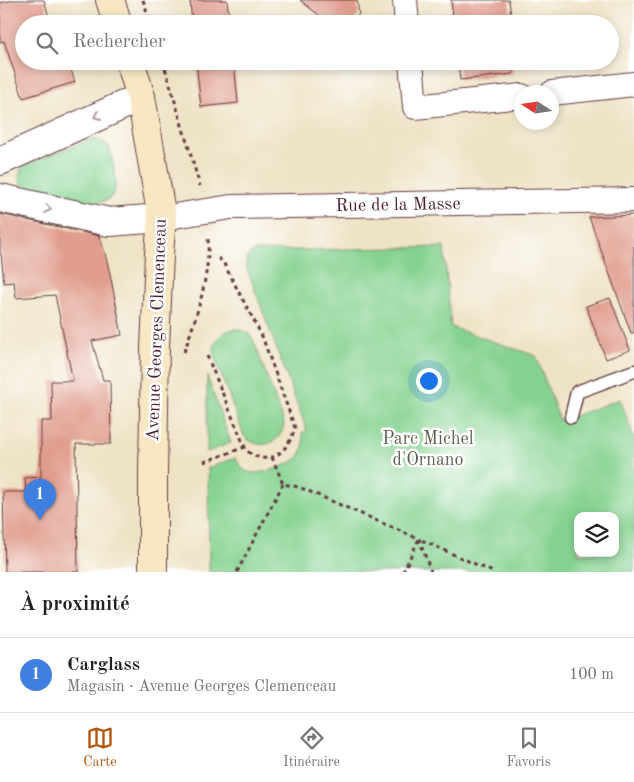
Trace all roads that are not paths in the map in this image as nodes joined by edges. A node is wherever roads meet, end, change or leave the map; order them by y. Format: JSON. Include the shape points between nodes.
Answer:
{"nodes":[{"id":1,"x":110,"y":0,"type":"edge"},
{"id":2,"x":405,"y":0,"type":"edge"},
{"id":3,"x":115,"y":15,"type":"edge"},
{"id":4,"x":406,"y":15,"type":"edge"},
{"id":5,"x":133,"y":70,"type":"edge"},
{"id":6,"x":412,"y":70,"type":"edge"},
{"id":7,"x":634,"y":84,"type":"edge"},
{"id":8,"x":559,"y":92,"type":"edge"},
{"id":9,"x":142,"y":97,"type":"junction"},
{"id":10,"x":514,"y":97,"type":"edge"},
{"id":11,"x":0,"y":161,"type":"edge"},
{"id":12,"x":0,"y":198,"type":"edge"},
{"id":13,"x":634,"y":200,"type":"edge"},
{"id":14,"x":162,"y":218,"type":"junction"},
{"id":15,"x":634,"y":371,"type":"edge"},
{"id":16,"x":571,"y":417,"type":"dead end"},
{"id":17,"x":154,"y":572,"type":"edge"}],
"edges":[{"from":1,"to":3,"type":"main road"},
{"from":2,"to":4,"type":"street"},
{"from":5,"to":9,"type":"main road","name":"Avenue Georges Clemenceau"},
{"from":6,"to":10,"type":"street","via":[[415,107]]},
{"from":7,"to":8,"type":"street"},
{"from":9,"to":11,"type":"street","one_way":true},
{"from":9,"to":14,"type":"main road","name":"Avenue Georges Clemenceau"},
{"from":12,"to":14,"type":"street","one_way":true,"via":[[109,222]]},
{"from":13,"to":14,"type":"street","name":"Rue de la Masse","via":[[231,207]]},
{"from":14,"to":17,"type":"main road","name":"Avenue Georges Clemenceau","via":[[155,348]]},
{"from":15,"to":16,"type":"lane","via":[[577,392]]}]}
